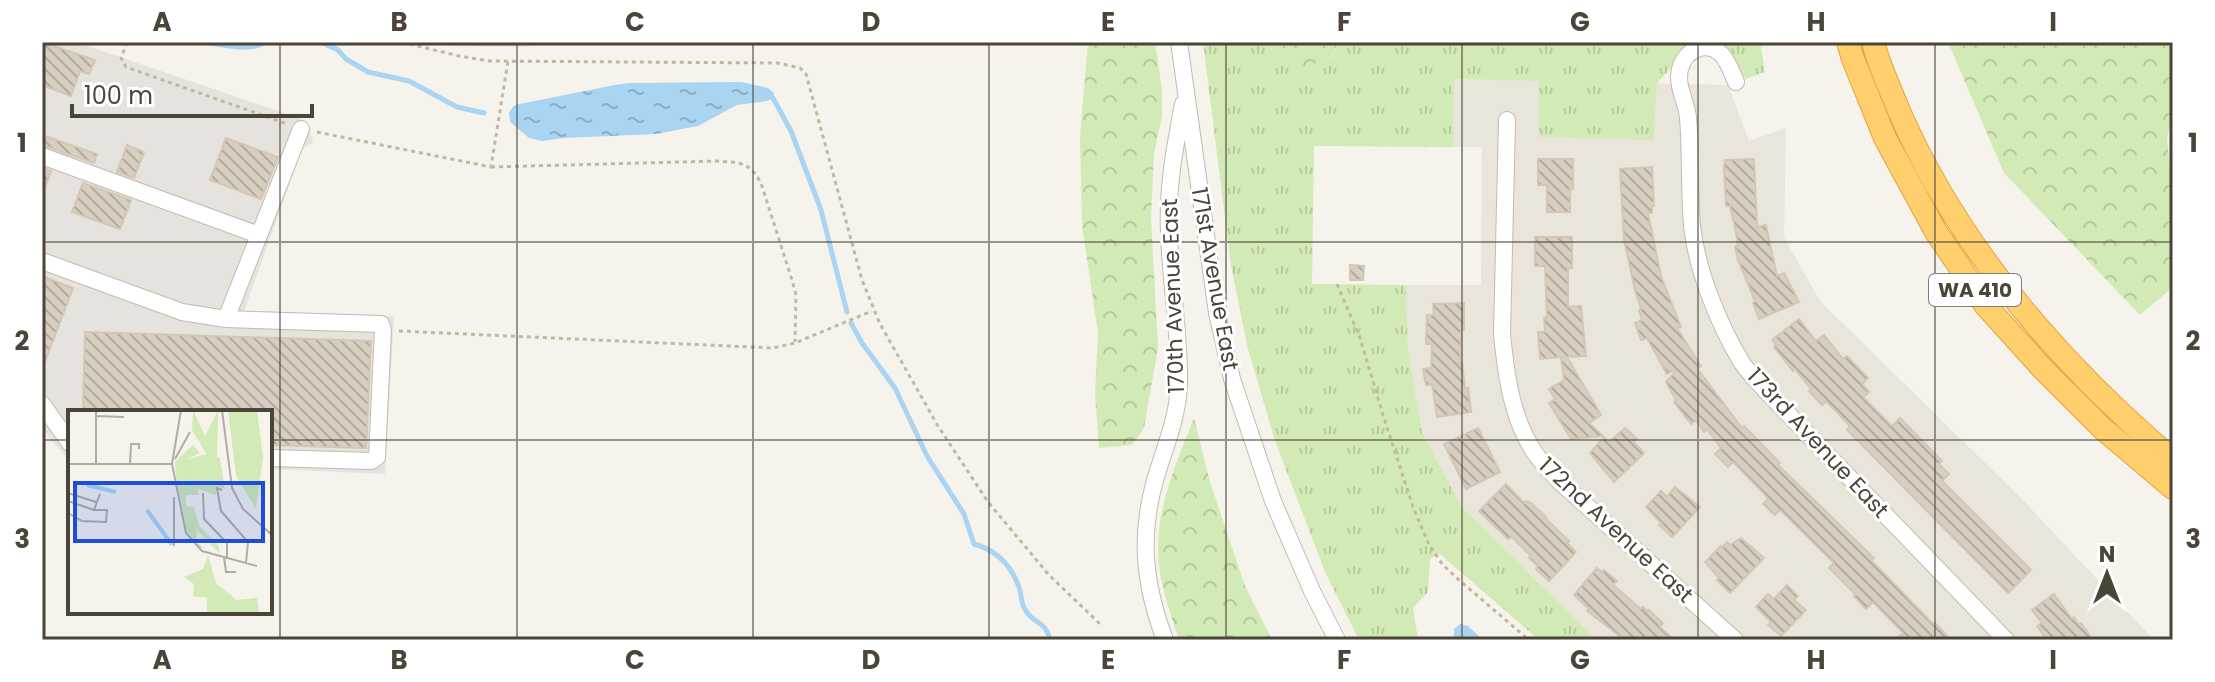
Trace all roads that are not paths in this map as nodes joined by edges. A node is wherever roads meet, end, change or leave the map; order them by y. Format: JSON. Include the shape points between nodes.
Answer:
{"nodes":[{"id":1,"x":1179,"y":42,"type":"edge"},
{"id":2,"x":1848,"y":42,"type":"edge"},
{"id":3,"x":1873,"y":42,"type":"edge"},
{"id":4,"x":1736,"y":82,"type":"dead end"},
{"id":5,"x":1186,"y":91,"type":"junction"},
{"id":6,"x":1507,"y":120,"type":"dead end"},
{"id":7,"x":301,"y":129,"type":"road end"},
{"id":8,"x":42,"y":156,"type":"edge"},
{"id":9,"x":259,"y":235,"type":"junction"},
{"id":10,"x":42,"y":261,"type":"edge"},
{"id":11,"x":226,"y":319,"type":"junction"},
{"id":12,"x":42,"y":404,"type":"edge"},
{"id":13,"x":68,"y":440,"type":"edge"},
{"id":14,"x":272,"y":458,"type":"edge"},
{"id":15,"x":2173,"y":460,"type":"edge"},
{"id":16,"x":2173,"y":488,"type":"edge"},
{"id":17,"x":1165,"y":640,"type":"edge"},
{"id":18,"x":1337,"y":640,"type":"edge"},
{"id":19,"x":1735,"y":640,"type":"edge"},
{"id":20,"x":2006,"y":640,"type":"edge"}],
"edges":[{"from":1,"to":5,"type":"street","name":"171st Avenue East"},
{"from":2,"to":16,"type":"highway","number":"WA 410","via":[[1885,138],[1936,232],[1986,306],[2102,428]]},
{"from":3,"to":15,"type":"highway","number":"WA 410","via":[[1916,150],[1967,237],[2031,321]]},
{"from":4,"to":20,"type":"street","name":"173rd Avenue East","via":[[1727,62],[1706,48],[1694,49],[1679,74],[1688,114],[1693,230],[1702,272],[1728,337],[1766,391]]},
{"from":5,"to":17,"type":"street","name":"170th Avenue East","via":[[1170,183],[1179,388],[1145,538],[1148,579]]},
{"from":5,"to":18,"type":"street","name":"171st Avenue East","via":[[1217,313],[1232,379],[1273,501]]},
{"from":6,"to":19,"type":"street","name":"172nd Avenue East","via":[[1502,334],[1521,425],[1535,454],[1558,480]]},
{"from":7,"to":9,"type":"street"},
{"from":8,"to":9,"type":"street"},
{"from":9,"to":11,"type":"street"},
{"from":10,"to":11,"type":"street","via":[[182,312]]},
{"from":11,"to":14,"type":"street","via":[[381,324],[383,330],[377,457]]},
{"from":12,"to":13,"type":"street"}]}
